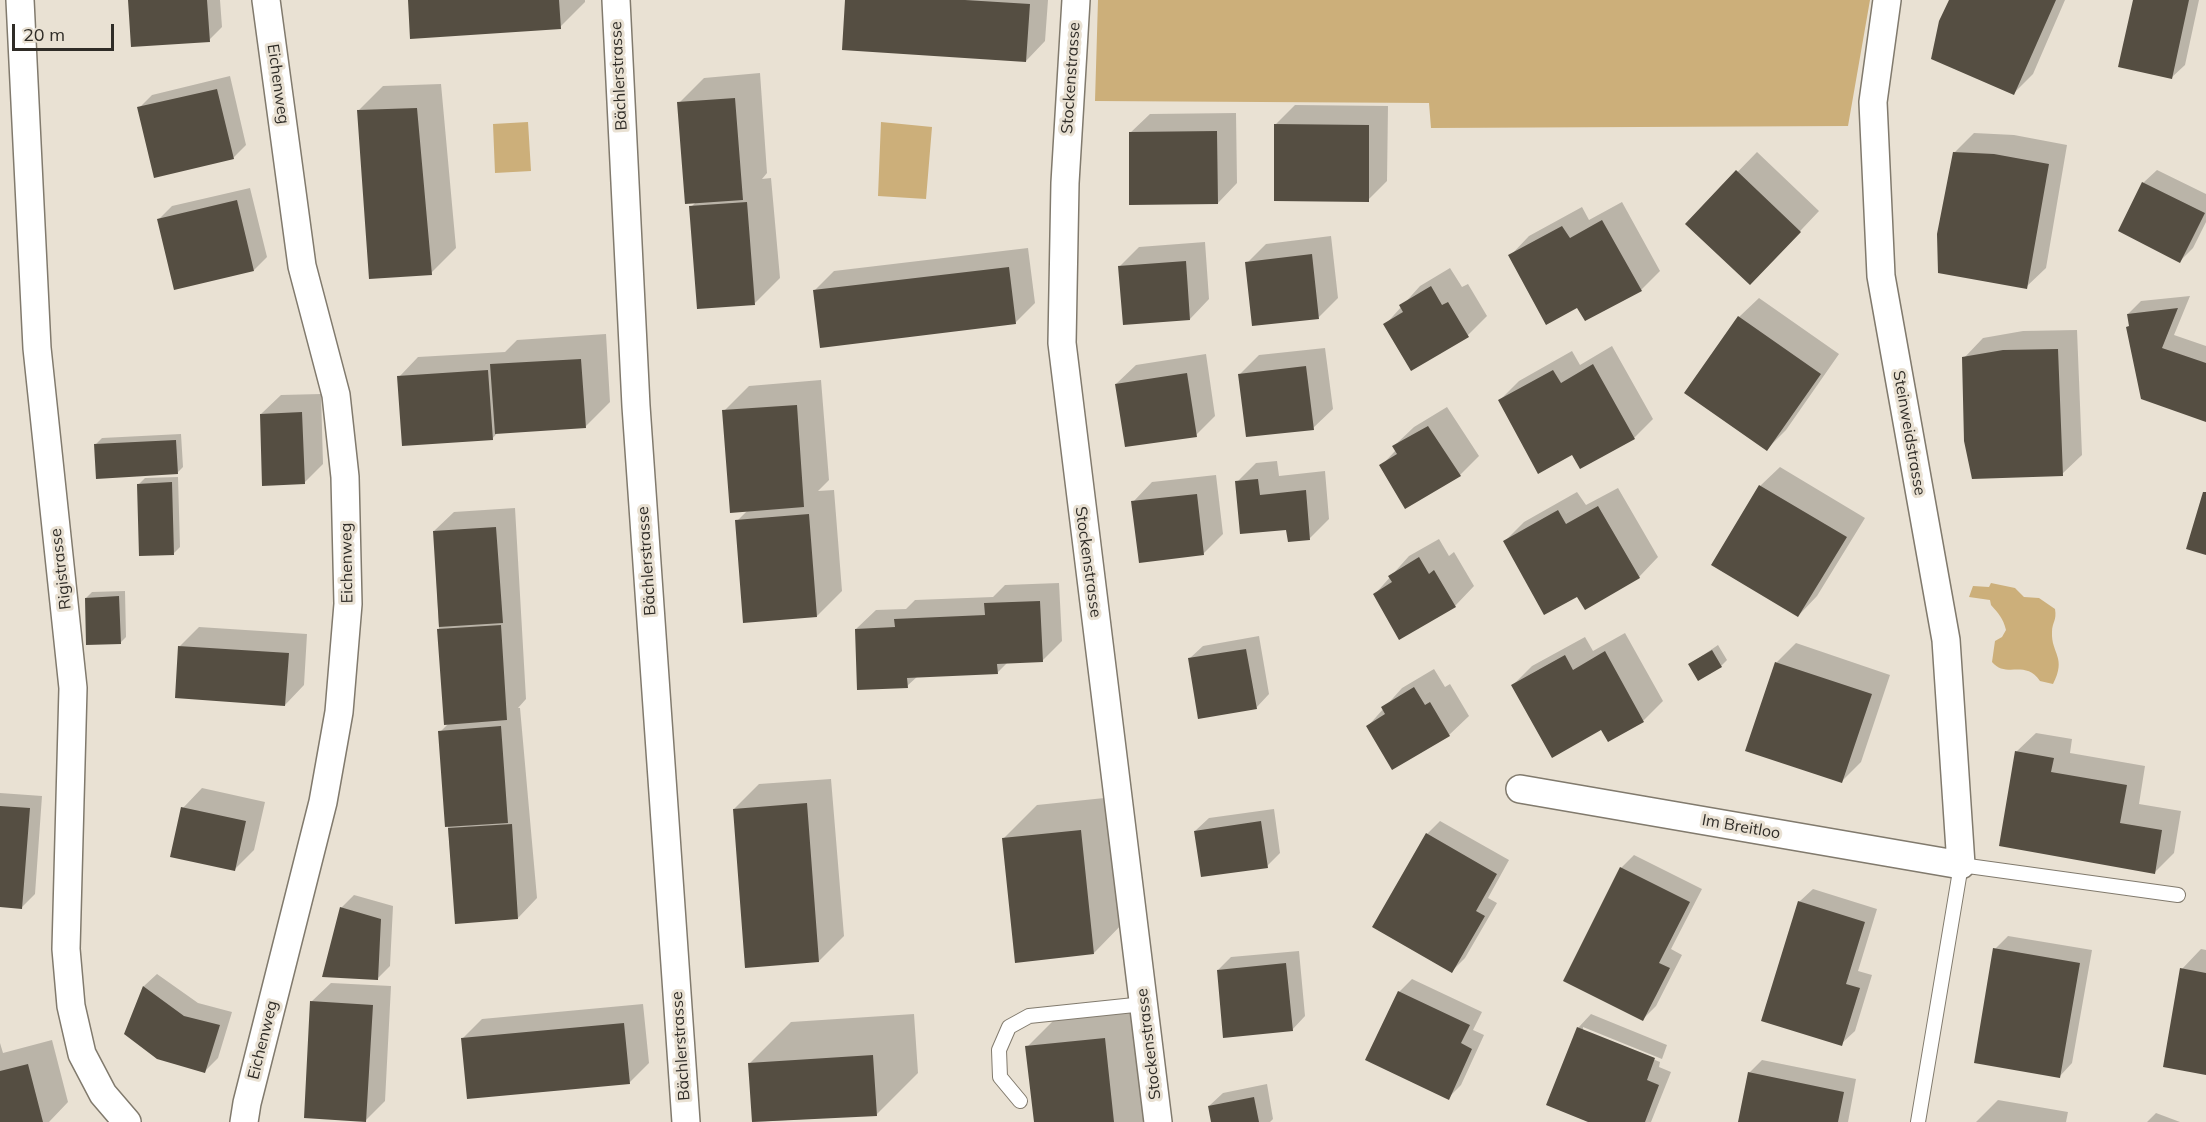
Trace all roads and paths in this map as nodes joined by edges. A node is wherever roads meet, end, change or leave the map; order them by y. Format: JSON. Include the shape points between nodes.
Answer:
{"nodes":[{"id":1,"x":20,"y":0,"type":"edge"},
{"id":2,"x":266,"y":0,"type":"edge"},
{"id":3,"x":616,"y":0,"type":"edge"},
{"id":4,"x":1076,"y":0,"type":"edge"},
{"id":5,"x":1887,"y":0,"type":"edge"},
{"id":6,"x":1520,"y":789,"type":"dead end"},
{"id":7,"x":1961,"y":865,"type":"junction"},
{"id":8,"x":2178,"y":895,"type":"dead end"},
{"id":9,"x":1144,"y":1005,"type":"junction"},
{"id":10,"x":1020,"y":1101,"type":"dead end"},
{"id":11,"x":126,"y":1122,"type":"edge"},
{"id":12,"x":244,"y":1122,"type":"edge"},
{"id":13,"x":686,"y":1122,"type":"edge"},
{"id":14,"x":1158,"y":1122,"type":"edge"},
{"id":15,"x":1918,"y":1122,"type":"edge"}],
"edges":[{"from":1,"to":11,"type":"street","name":"Rigistrasse","via":[[37,348],[73,688],[66,949],[71,1006],[82,1054],[103,1094]]},
{"from":2,"to":12,"type":"street","name":"Eichenweg","via":[[302,266],[336,395],[345,477],[348,604],[339,712],[323,801]]},
{"from":3,"to":13,"type":"street","name":"Bächlerstrasse","via":[[636,406]]},
{"from":4,"to":9,"type":"street","name":"Stockenstrasse","via":[[1065,183],[1062,343]]},
{"from":5,"to":7,"type":"street","name":"Steinweidstrasse","via":[[1873,102],[1881,276],[1946,640]]},
{"from":6,"to":7,"type":"street","name":"Im Breitloo"},
{"from":7,"to":8,"type":"lane"},
{"from":7,"to":15,"type":"lane"},
{"from":9,"to":10,"type":"lane","via":[[1029,1016],[1009,1027],[999,1050],[1000,1077]]},
{"from":9,"to":14,"type":"street","name":"Stockenstrasse"}]}
